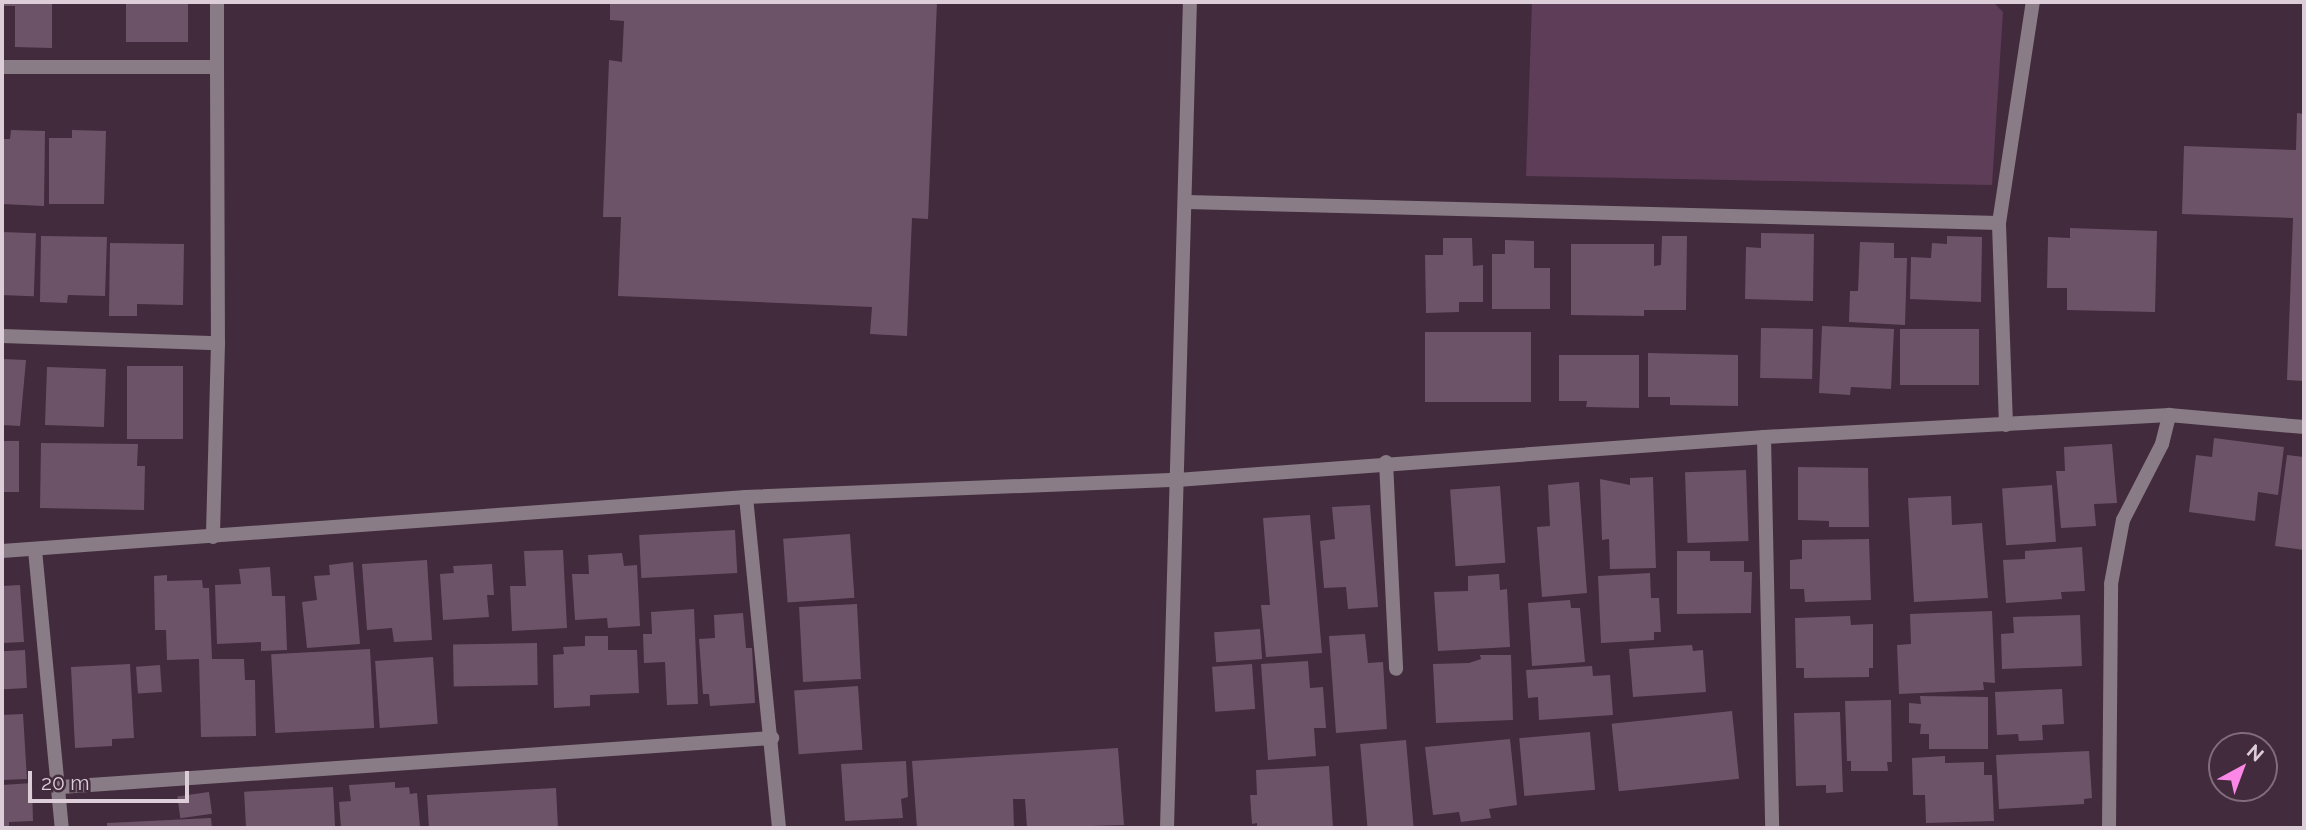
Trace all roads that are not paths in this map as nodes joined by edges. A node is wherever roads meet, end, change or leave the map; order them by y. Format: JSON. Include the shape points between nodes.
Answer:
{"nodes":[{"id":1,"x":217,"y":2,"type":"edge"},
{"id":2,"x":1190,"y":2,"type":"edge"},
{"id":3,"x":2033,"y":2,"type":"edge"},
{"id":4,"x":2,"y":67,"type":"edge"},
{"id":5,"x":217,"y":67,"type":"junction"},
{"id":6,"x":1187,"y":202,"type":"junction"},
{"id":7,"x":1999,"y":223,"type":"junction"},
{"id":8,"x":2,"y":336,"type":"edge"},
{"id":9,"x":218,"y":343,"type":"junction"},
{"id":10,"x":2169,"y":415,"type":"junction"},
{"id":11,"x":2006,"y":425,"type":"junction"},
{"id":12,"x":2304,"y":427,"type":"edge"},
{"id":13,"x":1764,"y":437,"type":"junction"},
{"id":14,"x":1386,"y":462,"type":"junction"},
{"id":15,"x":1177,"y":480,"type":"junction"},
{"id":16,"x":746,"y":498,"type":"junction"},
{"id":17,"x":213,"y":537,"type":"junction"},
{"id":18,"x":35,"y":550,"type":"junction"},
{"id":19,"x":2,"y":551,"type":"edge"},
{"id":20,"x":1396,"y":669,"type":"dead end"},
{"id":21,"x":772,"y":738,"type":"junction"},
{"id":22,"x":61,"y":787,"type":"junction"},
{"id":23,"x":62,"y":828,"type":"edge"},
{"id":24,"x":779,"y":828,"type":"edge"},
{"id":25,"x":1167,"y":828,"type":"edge"},
{"id":26,"x":1772,"y":828,"type":"edge"},
{"id":27,"x":2109,"y":828,"type":"edge"}],
"edges":[{"from":1,"to":5,"type":"street"},
{"from":2,"to":6,"type":"street"},
{"from":3,"to":7,"type":"street"},
{"from":4,"to":5,"type":"street"},
{"from":5,"to":9,"type":"street"},
{"from":6,"to":7,"type":"street"},
{"from":6,"to":15,"type":"street"},
{"from":7,"to":11,"type":"street"},
{"from":8,"to":9,"type":"street"},
{"from":9,"to":17,"type":"street"},
{"from":10,"to":11,"type":"street"},
{"from":10,"to":12,"type":"street"},
{"from":10,"to":27,"type":"street","via":[[2162,444],[2123,520],[2111,584]]},
{"from":11,"to":13,"type":"street"},
{"from":13,"to":14,"type":"street"},
{"from":13,"to":26,"type":"street"},
{"from":14,"to":15,"type":"street"},
{"from":14,"to":20,"type":"street"},
{"from":15,"to":16,"type":"street"},
{"from":15,"to":25,"type":"street"},
{"from":16,"to":17,"type":"street"},
{"from":16,"to":21,"type":"street"},
{"from":17,"to":18,"type":"street"},
{"from":18,"to":19,"type":"street"},
{"from":18,"to":22,"type":"street"},
{"from":21,"to":22,"type":"street"},
{"from":21,"to":24,"type":"street"},
{"from":22,"to":23,"type":"street"}]}
